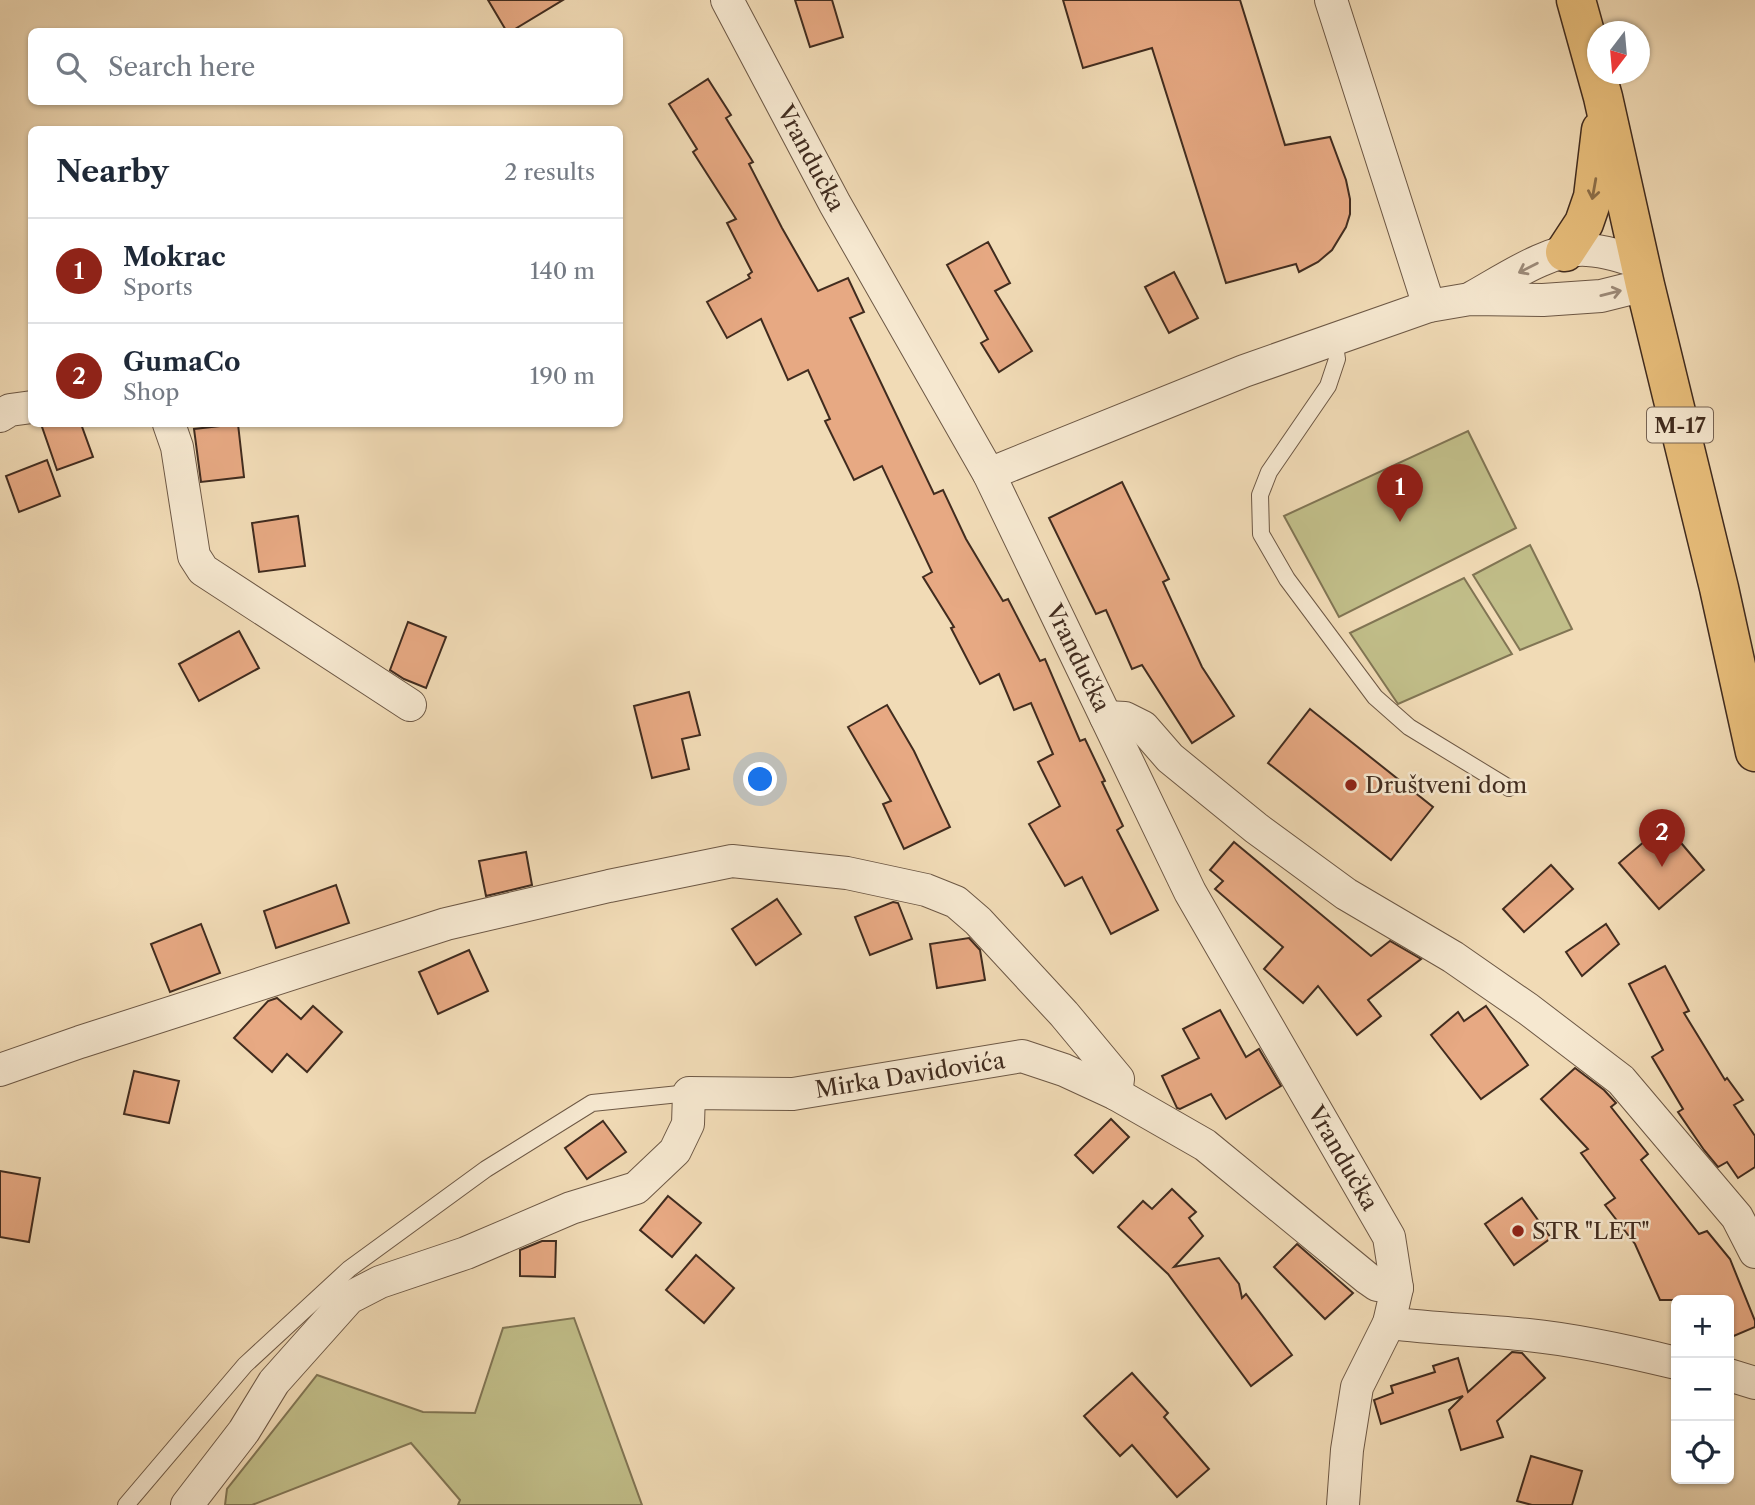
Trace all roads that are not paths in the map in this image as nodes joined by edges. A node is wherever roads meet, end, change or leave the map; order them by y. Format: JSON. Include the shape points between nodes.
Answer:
{"nodes":[{"id":1,"x":727,"y":0,"type":"edge"},
{"id":2,"x":1331,"y":0,"type":"edge"},
{"id":3,"x":1576,"y":0,"type":"edge"},
{"id":4,"x":1603,"y":97,"type":"junction"},
{"id":5,"x":1565,"y":252,"type":"junction"},
{"id":6,"x":1643,"y":274,"type":"junction"},
{"id":7,"x":1470,"y":299,"type":"junction"},
{"id":8,"x":1429,"y":306,"type":"junction"},
{"id":9,"x":1334,"y":339,"type":"junction"},
{"id":10,"x":28,"y":408,"type":"edge"},
{"id":11,"x":0,"y":416,"type":"edge"},
{"id":12,"x":170,"y":427,"type":"edge"},
{"id":13,"x":989,"y":474,"type":"junction"},
{"id":14,"x":410,"y":705,"type":"dead end"},
{"id":15,"x":1106,"y":718,"type":"junction"},
{"id":16,"x":1755,"y":752,"type":"edge"},
{"id":17,"x":1509,"y":788,"type":"dead end"},
{"id":18,"x":0,"y":1070,"type":"edge"},
{"id":19,"x":688,"y":1093,"type":"junction"},
{"id":20,"x":1116,"y":1094,"type":"junction"},
{"id":21,"x":1755,"y":1252,"type":"edge"},
{"id":22,"x":1396,"y":1288,"type":"junction"},
{"id":23,"x":1389,"y":1323,"type":"junction"},
{"id":24,"x":1671,"y":1362,"type":"edge"},
{"id":25,"x":1734,"y":1377,"type":"edge"},
{"id":26,"x":1755,"y":1383,"type":"edge"},
{"id":27,"x":126,"y":1505,"type":"edge"},
{"id":28,"x":187,"y":1505,"type":"edge"},
{"id":29,"x":1343,"y":1505,"type":"edge"}],
"edges":[{"from":1,"to":13,"type":"street","name":"Vrandučka","via":[[835,204]]},
{"from":2,"to":8,"type":"street"},
{"from":3,"to":4,"type":"main road","number":"M-17"},
{"from":4,"to":5,"type":"main road","one_way":true,"via":[[1593,197],[1584,223]]},
{"from":4,"to":6,"type":"main road","number":"M-17"},
{"from":5,"to":6,"type":"street","via":[[1610,253]]},
{"from":5,"to":7,"type":"street","one_way":true},
{"from":7,"to":6,"type":"street","one_way":true,"via":[[1601,296]]},
{"from":6,"to":16,"type":"main road","number":"M-17"},
{"from":7,"to":8,"type":"street"},
{"from":8,"to":9,"type":"street"},
{"from":9,"to":13,"type":"street"},
{"from":9,"to":17,"type":"lane","via":[[1337,359],[1328,386],[1269,472],[1260,495],[1261,534],[1287,579],[1376,697],[1409,727]]},
{"from":10,"to":11,"type":"street"},
{"from":12,"to":14,"type":"street","via":[[194,556],[203,570]]},
{"from":13,"to":15,"type":"street","name":"Vrandučka"},
{"from":15,"to":21,"type":"street","via":[[1125,718],[1143,727],[1170,758],[1256,828],[1346,894],[1453,957],[1621,1080],[1738,1217]]},
{"from":15,"to":22,"type":"street","name":"Vrandučka","via":[[1190,892],[1389,1237]]},
{"from":18,"to":20,"type":"street","via":[[446,923],[732,861],[847,873],[926,890],[956,902],[1064,1014],[1118,1079]]},
{"from":19,"to":20,"type":"street","name":"Mirka Davidovića","via":[[793,1094],[1022,1056]]},
{"from":19,"to":27,"type":"lane","via":[[592,1103],[486,1169],[349,1269],[245,1365]]},
{"from":19,"to":28,"type":"street","via":[[688,1124],[676,1152],[636,1188],[571,1208],[349,1298],[274,1382],[244,1431]]},
{"from":20,"to":22,"type":"street","name":"Mirka Davidovića","via":[[1205,1145],[1367,1278]]},
{"from":22,"to":23,"type":"street","name":"Vrandučka"},
{"from":23,"to":24,"type":"street","via":[[1528,1335]]},
{"from":23,"to":29,"type":"street","name":"Vrandučka","via":[[1357,1387]]},
{"from":25,"to":26,"type":"street"}]}
